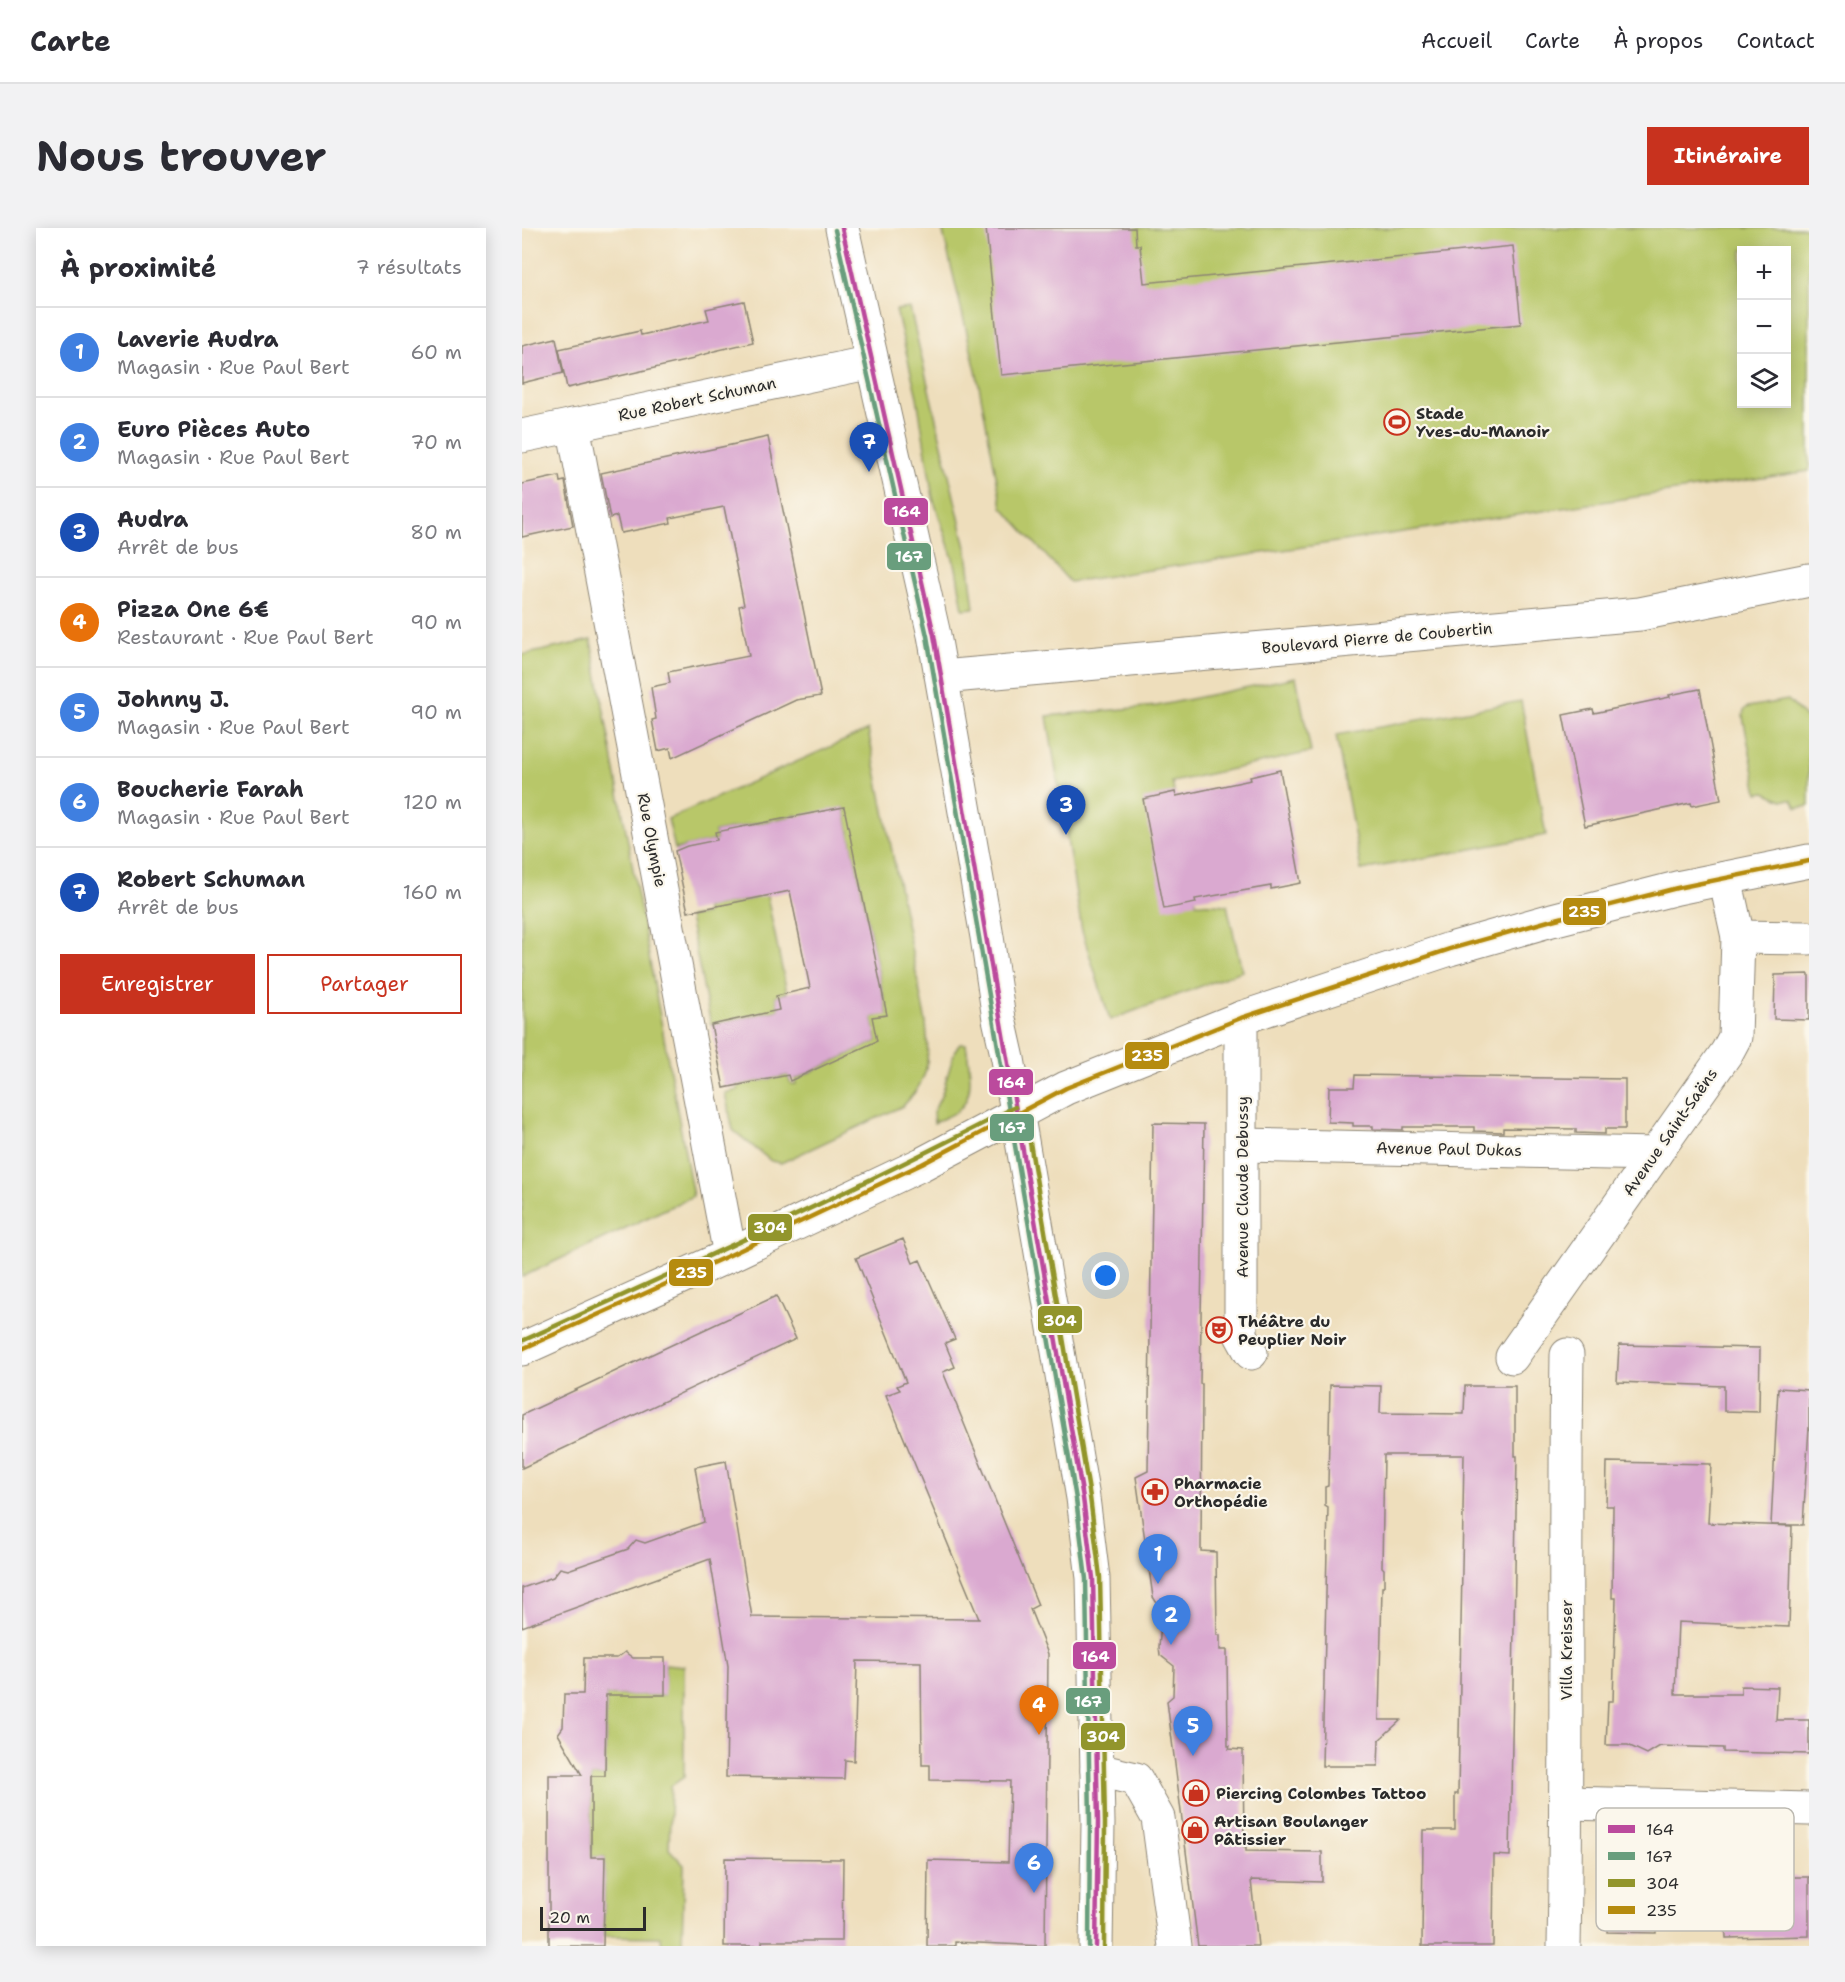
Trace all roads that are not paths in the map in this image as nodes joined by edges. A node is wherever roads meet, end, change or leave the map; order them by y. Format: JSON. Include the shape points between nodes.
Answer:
{"nodes":[{"id":1,"x":842,"y":228,"type":"edge"},
{"id":2,"x":872,"y":362,"type":"junction"},
{"id":3,"x":573,"y":425,"type":"junction"},
{"id":4,"x":522,"y":436,"type":"edge"},
{"id":5,"x":1809,"y":580,"type":"edge"},
{"id":6,"x":942,"y":677,"type":"junction"},
{"id":7,"x":1809,"y":861,"type":"edge"},
{"id":8,"x":1725,"y":878,"type":"junction"},
{"id":9,"x":1738,"y":937,"type":"junction"},
{"id":10,"x":1809,"y":938,"type":"edge"},
{"id":11,"x":1241,"y":1018,"type":"junction"},
{"id":12,"x":1018,"y":1114,"type":"junction"},
{"id":13,"x":1243,"y":1145,"type":"junction"},
{"id":14,"x":1655,"y":1154,"type":"junction"},
{"id":15,"x":730,"y":1255,"type":"junction"},
{"id":16,"x":522,"y":1349,"type":"edge"},
{"id":17,"x":1251,"y":1353,"type":"dead end"},
{"id":18,"x":1568,"y":1355,"type":"dead end"},
{"id":19,"x":1512,"y":1357,"type":"dead end"},
{"id":20,"x":1097,"y":1770,"type":"junction"},
{"id":21,"x":1567,"y":1803,"type":"junction"},
{"id":22,"x":1769,"y":1808,"type":"edge"},
{"id":23,"x":1794,"y":1809,"type":"edge"},
{"id":24,"x":1809,"y":1809,"type":"edge"},
{"id":25,"x":1096,"y":1946,"type":"edge"},
{"id":26,"x":1175,"y":1946,"type":"edge"},
{"id":27,"x":1563,"y":1946,"type":"edge"}],
"edges":[{"from":1,"to":2,"type":"street"},
{"from":2,"to":3,"type":"street","name":"Rue Robert Schuman"},
{"from":2,"to":6,"type":"street"},
{"from":3,"to":4,"type":"street","name":"Rue Robert Schuman"},
{"from":3,"to":15,"type":"street","name":"Rue Olympie"},
{"from":5,"to":6,"type":"street","name":"Boulevard Pierre de Coubertin","via":[[1640,614]]},
{"from":6,"to":12,"type":"street"},
{"from":7,"to":8,"type":"street"},
{"from":8,"to":9,"type":"street","name":"Avenue Saint-Saëns"},
{"from":8,"to":11,"type":"street","via":[[1450,949]]},
{"from":9,"to":10,"type":"street"},
{"from":9,"to":14,"type":"street","name":"Avenue Saint-Saëns","via":[[1735,1037]]},
{"from":11,"to":12,"type":"street","via":[[1066,1088]]},
{"from":11,"to":13,"type":"street","name":"Avenue Claude Debussy"},
{"from":12,"to":15,"type":"street"},
{"from":12,"to":20,"type":"street","via":[[1094,1578]]},
{"from":13,"to":14,"type":"street","name":"Avenue Paul Dukas"},
{"from":13,"to":17,"type":"street","name":"Avenue Claude Debussy","via":[[1241,1335]]},
{"from":14,"to":19,"type":"street","name":"Avenue Saint-Saëns"},
{"from":15,"to":16,"type":"street"},
{"from":18,"to":21,"type":"street","name":"Villa Kreisser"},
{"from":20,"to":25,"type":"street"},
{"from":20,"to":26,"type":"street","via":[[1136,1779],[1158,1818]]},
{"from":21,"to":22,"type":"street"},
{"from":21,"to":27,"type":"street","name":"Villa Kreisser"},
{"from":23,"to":24,"type":"street"}]}
